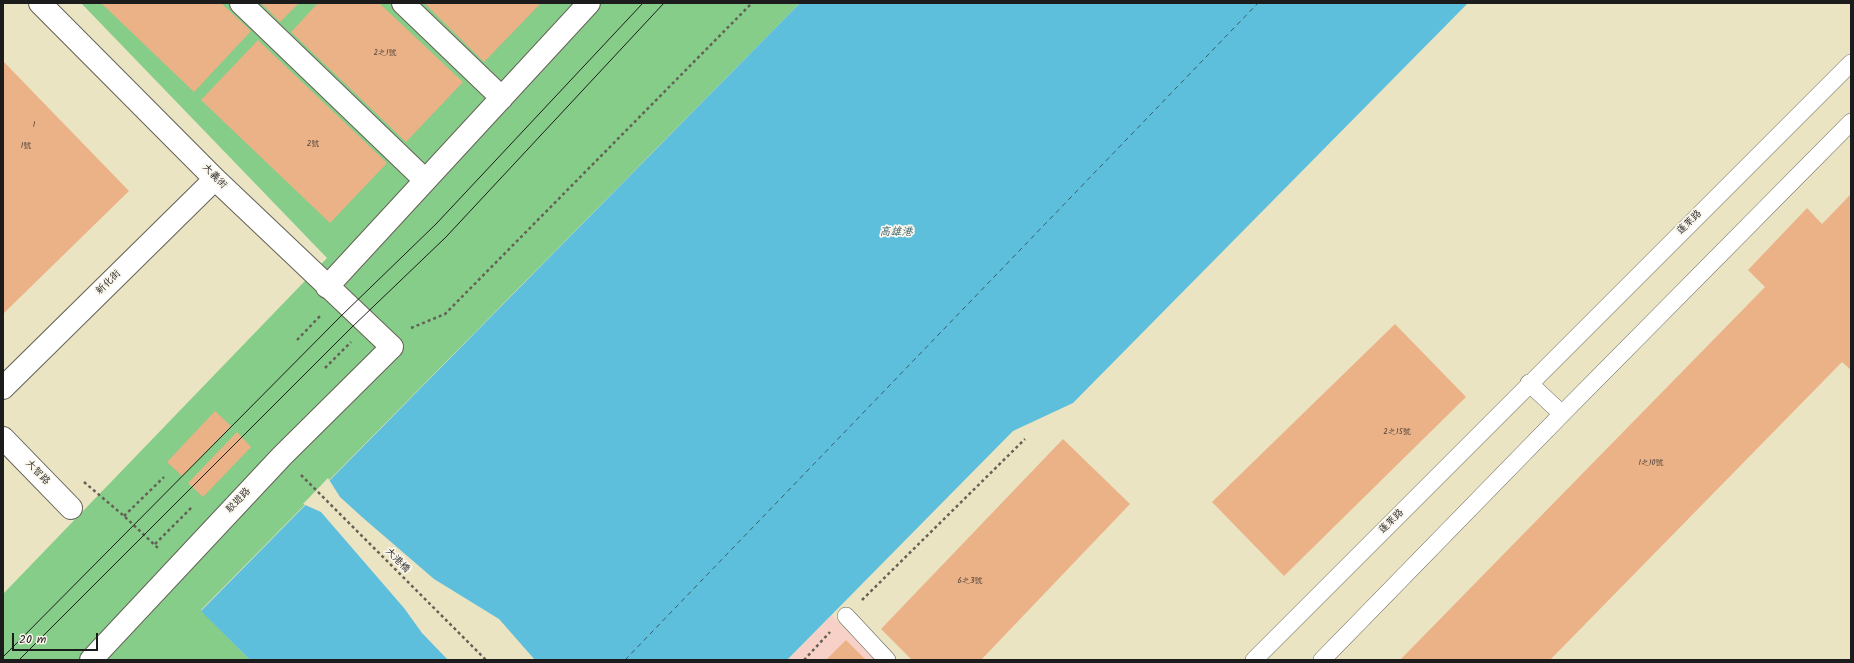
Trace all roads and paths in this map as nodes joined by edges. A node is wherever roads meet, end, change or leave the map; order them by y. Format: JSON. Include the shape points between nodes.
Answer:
{"nodes":[{"id":1,"x":40,"y":3,"type":"edge"},
{"id":2,"x":241,"y":3,"type":"edge"},
{"id":3,"x":403,"y":3,"type":"edge"},
{"id":4,"x":752,"y":3,"type":"edge"},
{"id":5,"x":581,"y":6,"type":"edge"},
{"id":6,"x":1851,"y":63,"type":"edge"},
{"id":7,"x":502,"y":98,"type":"junction"},
{"id":8,"x":1851,"y":122,"type":"edge"},
{"id":9,"x":215,"y":179,"type":"junction"},
{"id":10,"x":425,"y":180,"type":"junction"},
{"id":11,"x":320,"y":280,"type":"junction"},
{"id":12,"x":324,"y":313,"type":"dead end"},
{"id":13,"x":297,"y":340,"type":"dead end"},
{"id":14,"x":352,"y":340,"type":"dead end"},
{"id":15,"x":392,"y":347,"type":"junction"},
{"id":16,"x":325,"y":368,"type":"dead end"},
{"id":17,"x":1529,"y":384,"type":"junction"},
{"id":18,"x":3,"y":388,"type":"edge"},
{"id":19,"x":1562,"y":414,"type":"junction"},
{"id":20,"x":3,"y":438,"type":"edge"},
{"id":21,"x":1026,"y":439,"type":"dead end"},
{"id":22,"x":298,"y":472,"type":"dead end"},
{"id":23,"x":164,"y":477,"type":"dead end"},
{"id":24,"x":79,"y":478,"type":"dead end"},
{"id":25,"x":192,"y":506,"type":"dead end"},
{"id":26,"x":72,"y":508,"type":"dead end"},
{"id":27,"x":124,"y":516,"type":"junction"},
{"id":28,"x":155,"y":544,"type":"junction"},
{"id":29,"x":177,"y":569,"type":"junction"},
{"id":30,"x":846,"y":616,"type":"junction"},
{"id":31,"x":91,"y":660,"type":"edge"},
{"id":32,"x":486,"y":660,"type":"edge"},
{"id":33,"x":804,"y":660,"type":"edge"},
{"id":34,"x":887,"y":660,"type":"edge"},
{"id":35,"x":1254,"y":660,"type":"edge"},
{"id":36,"x":1322,"y":660,"type":"edge"}],
"edges":[{"from":1,"to":9,"type":"street","name":"大義街"},
{"from":2,"to":10,"type":"street"},
{"from":3,"to":7,"type":"street"},
{"from":4,"to":15,"type":"path","via":[[445,314],[413,326]]},
{"from":5,"to":7,"type":"street"},
{"from":6,"to":17,"type":"lane","name":"蓬萊路"},
{"from":7,"to":10,"type":"street"},
{"from":8,"to":19,"type":"lane"},
{"from":9,"to":11,"type":"street","name":"大義街"},
{"from":9,"to":18,"type":"street","name":"新化街"},
{"from":10,"to":11,"type":"street"},
{"from":11,"to":15,"type":"street","name":"大義街"},
{"from":12,"to":13,"type":"path"},
{"from":14,"to":16,"type":"path"},
{"from":15,"to":29,"type":"street","name":"駁遊路","via":[[282,456]]},
{"from":17,"to":19,"type":"lane"},
{"from":17,"to":35,"type":"lane","name":"蓬萊路"},
{"from":19,"to":36,"type":"lane"},
{"from":20,"to":26,"type":"street","name":"大智路"},
{"from":21,"to":30,"type":"path"},
{"from":22,"to":32,"type":"path","name":"大港橋"},
{"from":23,"to":27,"type":"path"},
{"from":24,"to":27,"type":"path"},
{"from":25,"to":28,"type":"path"},
{"from":27,"to":28,"type":"path"},
{"from":28,"to":29,"type":"path"},
{"from":29,"to":31,"type":"street","name":"駁遊路"},
{"from":30,"to":33,"type":"path"},
{"from":30,"to":34,"type":"lane"}]}
